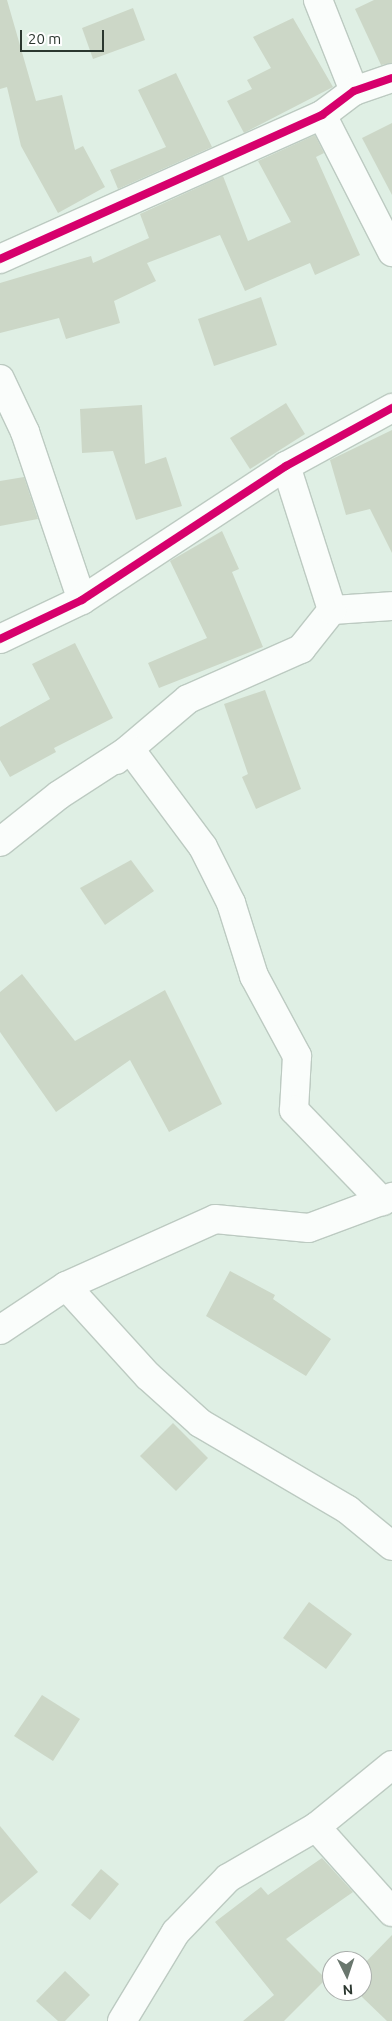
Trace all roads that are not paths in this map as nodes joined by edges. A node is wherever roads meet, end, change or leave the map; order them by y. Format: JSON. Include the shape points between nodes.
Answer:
{"nodes":[{"id":1,"x":318,"y":0,"type":"edge"},
{"id":2,"x":392,"y":78,"type":"edge"},
{"id":3,"x":354,"y":92,"type":"junction"},
{"id":4,"x":322,"y":116,"type":"junction"},
{"id":5,"x":392,"y":252,"type":"edge"},
{"id":6,"x":0,"y":259,"type":"edge"},
{"id":7,"x":0,"y":379,"type":"edge"},
{"id":8,"x":392,"y":408,"type":"edge"},
{"id":9,"x":286,"y":466,"type":"junction"},
{"id":10,"x":82,"y":600,"type":"junction"},
{"id":11,"x":392,"y":606,"type":"edge"},
{"id":12,"x":332,"y":610,"type":"junction"},
{"id":13,"x":0,"y":639,"type":"edge"},
{"id":14,"x":130,"y":749,"type":"junction"},
{"id":15,"x":0,"y":842,"type":"edge"},
{"id":16,"x":387,"y":1199,"type":"edge"},
{"id":17,"x":66,"y":1286,"type":"junction"},
{"id":18,"x":0,"y":1330,"type":"edge"},
{"id":19,"x":392,"y":1546,"type":"edge"},
{"id":20,"x":392,"y":1765,"type":"edge"},
{"id":21,"x":316,"y":1827,"type":"junction"},
{"id":22,"x":392,"y":1912,"type":"edge"},
{"id":23,"x":122,"y":2021,"type":"edge"}],
"edges":[{"from":1,"to":3,"type":"street"},
{"from":2,"to":3,"type":"street"},
{"from":3,"to":4,"type":"street"},
{"from":4,"to":5,"type":"street"},
{"from":4,"to":6,"type":"street"},
{"from":7,"to":10,"type":"street","via":[[24,432]]},
{"from":8,"to":9,"type":"street"},
{"from":9,"to":10,"type":"street"},
{"from":9,"to":12,"type":"street"},
{"from":10,"to":13,"type":"street"},
{"from":11,"to":12,"type":"street"},
{"from":12,"to":14,"type":"street","via":[[301,648],[188,699]]},
{"from":14,"to":15,"type":"street","via":[[59,795]]},
{"from":14,"to":16,"type":"street","via":[[203,847],[231,902],[254,976],[297,1056],[294,1110]]},
{"from":16,"to":17,"type":"street","via":[[309,1228],[215,1219]]},
{"from":17,"to":18,"type":"street"},
{"from":17,"to":19,"type":"street","via":[[148,1376],[200,1423],[348,1510]]},
{"from":20,"to":21,"type":"street"},
{"from":21,"to":22,"type":"street"},
{"from":21,"to":23,"type":"street","via":[[228,1878],[176,1932]]}]}
